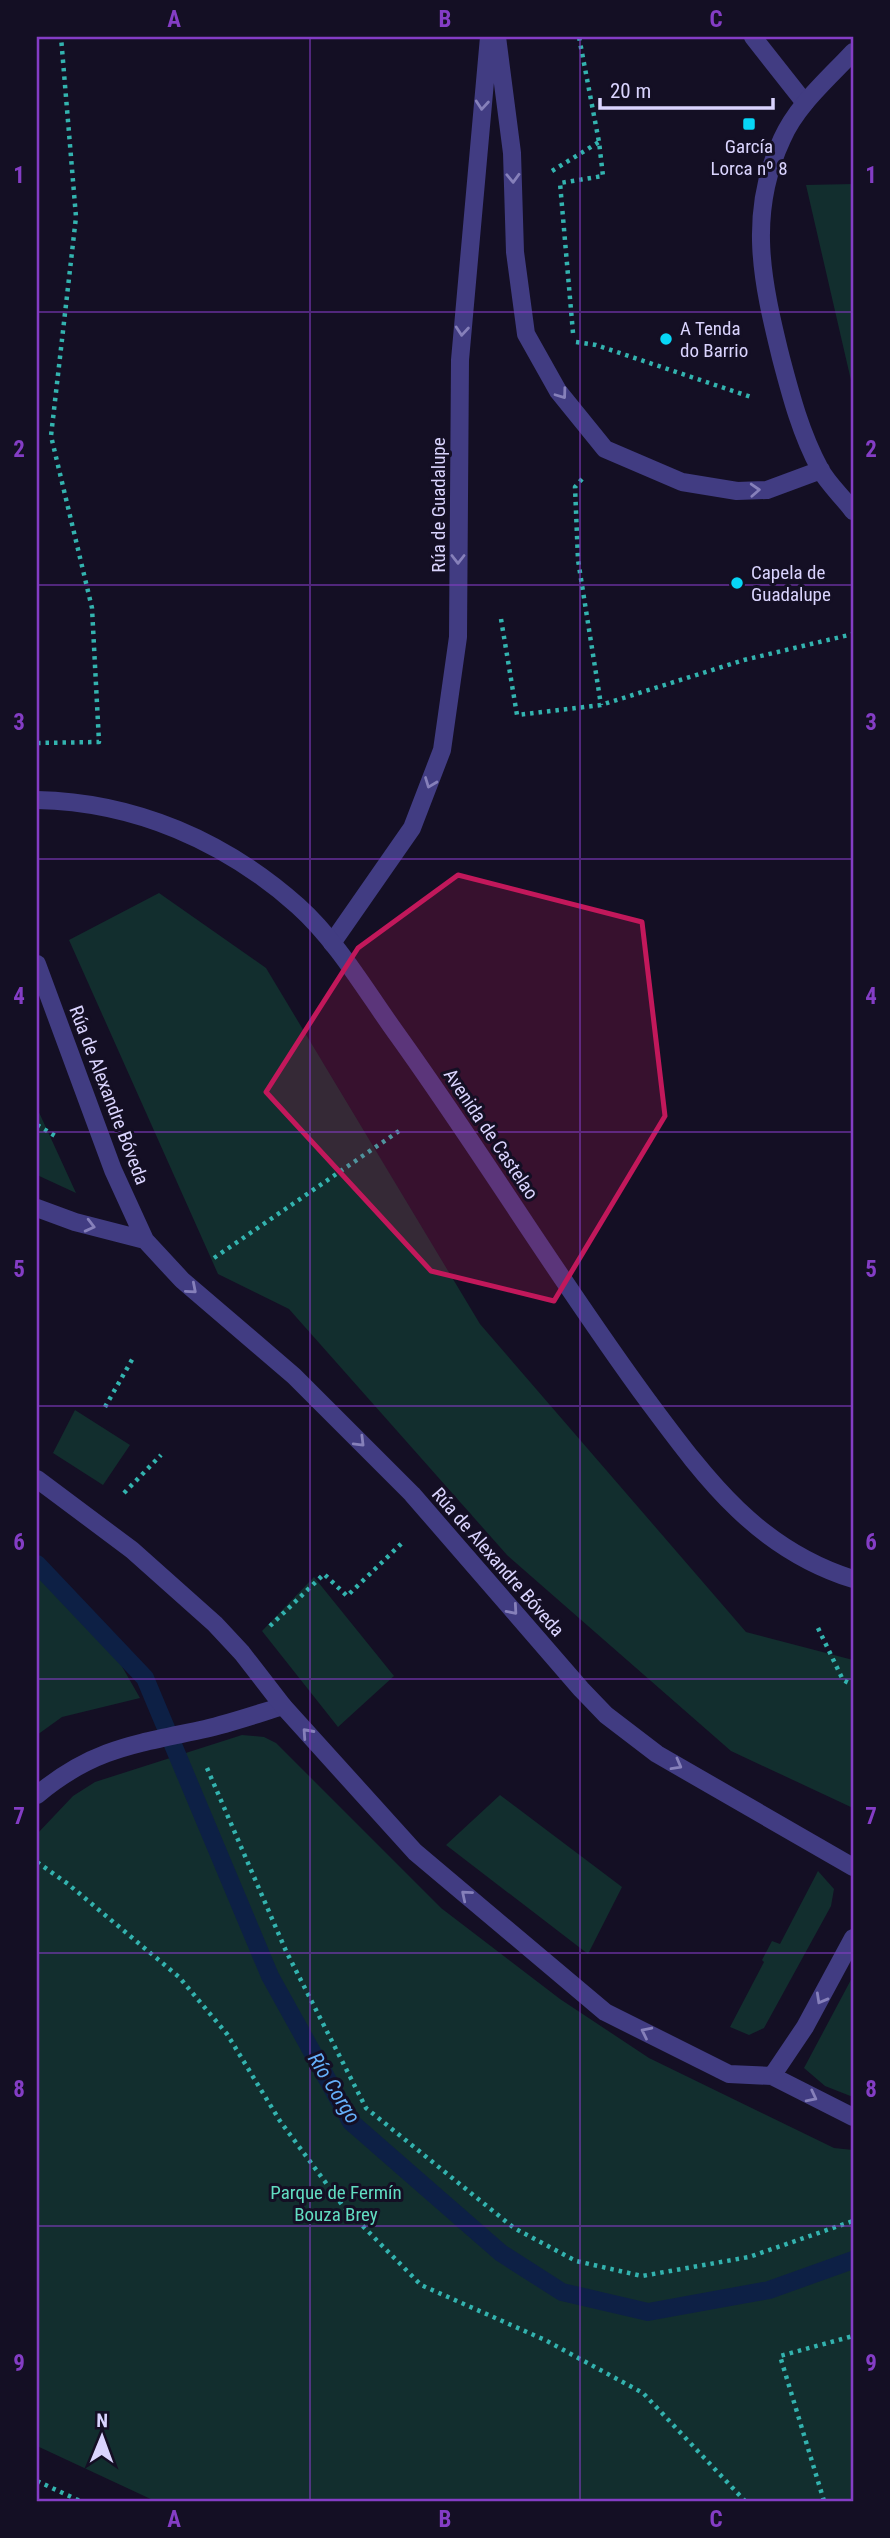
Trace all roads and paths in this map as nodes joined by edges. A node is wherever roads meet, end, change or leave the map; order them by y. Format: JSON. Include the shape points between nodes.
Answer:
{"nodes":[{"id":1,"x":61,"y":37,"type":"edge"},
{"id":2,"x":489,"y":37,"type":"edge"},
{"id":3,"x":497,"y":37,"type":"edge"},
{"id":4,"x":579,"y":37,"type":"edge"},
{"id":5,"x":753,"y":37,"type":"edge"},
{"id":6,"x":853,"y":52,"type":"edge"},
{"id":7,"x":805,"y":103,"type":"junction"},
{"id":8,"x":599,"y":142,"type":"junction"},
{"id":9,"x":514,"y":194,"type":"junction"},
{"id":10,"x":573,"y":341,"type":"dead end"},
{"id":11,"x":596,"y":345,"type":"dead end"},
{"id":12,"x":795,"y":412,"type":"junction"},
{"id":13,"x":605,"y":449,"type":"junction"},
{"id":14,"x":821,"y":470,"type":"junction"},
{"id":15,"x":853,"y":511,"type":"edge"},
{"id":16,"x":853,"y":634,"type":"edge"},
{"id":17,"x":601,"y":705,"type":"junction"},
{"id":18,"x":517,"y":715,"type":"dead end"},
{"id":19,"x":37,"y":744,"type":"edge"},
{"id":20,"x":37,"y":800,"type":"edge"},
{"id":21,"x":332,"y":943,"type":"junction"},
{"id":22,"x":37,"y":964,"type":"edge"},
{"id":23,"x":399,"y":1131,"type":"dead end"},
{"id":24,"x":37,"y":1208,"type":"edge"},
{"id":25,"x":145,"y":1240,"type":"junction"},
{"id":26,"x":182,"y":1280,"type":"junction"},
{"id":27,"x":133,"y":1358,"type":"dead end"},
{"id":28,"x":105,"y":1407,"type":"dead end"},
{"id":29,"x":161,"y":1455,"type":"dead end"},
{"id":30,"x":37,"y":1479,"type":"edge"},
{"id":31,"x":430,"y":1516,"type":"junction"},
{"id":32,"x":96,"y":1522,"type":"junction"},
{"id":33,"x":853,"y":1579,"type":"edge"},
{"id":34,"x":818,"y":1628,"type":"dead end"},
{"id":35,"x":242,"y":1653,"type":"junction"},
{"id":36,"x":853,"y":1685,"type":"edge"},
{"id":37,"x":283,"y":1706,"type":"junction"},
{"id":38,"x":208,"y":1728,"type":"junction"},
{"id":39,"x":37,"y":1795,"type":"edge"},
{"id":40,"x":37,"y":1862,"type":"edge"},
{"id":41,"x":853,"y":1867,"type":"edge"},
{"id":42,"x":853,"y":1938,"type":"edge"},
{"id":43,"x":772,"y":2076,"type":"junction"},
{"id":44,"x":853,"y":2117,"type":"edge"},
{"id":45,"x":853,"y":2221,"type":"edge"},
{"id":46,"x":853,"y":2336,"type":"edge"},
{"id":47,"x":37,"y":2481,"type":"edge"},
{"id":48,"x":80,"y":2501,"type":"edge"},
{"id":49,"x":746,"y":2501,"type":"edge"},
{"id":50,"x":824,"y":2501,"type":"edge"}],
"edges":[{"from":1,"to":19,"type":"path","via":[[76,217],[51,436],[92,608],[99,742]]},
{"from":2,"to":21,"type":"street","name":"Rúa de Guadalupe","one_way":true,"via":[[460,360],[458,637],[442,750],[412,828]]},
{"from":3,"to":9,"type":"street","one_way":true},
{"from":4,"to":8,"type":"path"},
{"from":5,"to":7,"type":"street"},
{"from":6,"to":7,"type":"street"},
{"from":7,"to":12,"type":"street","via":[[782,137],[765,187],[759,246],[767,301]]},
{"from":8,"to":9,"type":"path"},
{"from":8,"to":10,"type":"path","via":[[603,176],[560,183]]},
{"from":9,"to":13,"type":"street","one_way":true,"via":[[515,252],[526,334],[558,391]]},
{"from":11,"to":12,"type":"path"},
{"from":12,"to":14,"type":"street"},
{"from":13,"to":14,"type":"street","one_way":true,"via":[[682,482],[737,491],[767,490]]},
{"from":13,"to":17,"type":"path","via":[[575,487],[578,560]]},
{"from":14,"to":15,"type":"street"},
{"from":16,"to":17,"type":"path","via":[[744,660]]},
{"from":17,"to":18,"type":"path"},
{"from":20,"to":21,"type":"street","name":"Avenida de Castelao","via":[[102,805],[177,829],[263,877]]},
{"from":21,"to":33,"type":"street","name":"Avenida de Castelao","via":[[444,1100],[600,1335],[702,1474],[766,1535],[801,1558]]},
{"from":22,"to":25,"type":"street","name":"Rúa de Alexandre Bóveda","via":[[113,1170]]},
{"from":23,"to":26,"type":"path"},
{"from":24,"to":25,"type":"street","one_way":true},
{"from":25,"to":26,"type":"street","name":"Rúa de Alexandre Bóveda"},
{"from":26,"to":31,"type":"street","name":"Rúa de Alexandre Bóveda","one_way":true,"via":[[294,1376]]},
{"from":27,"to":28,"type":"path"},
{"from":29,"to":32,"type":"path"},
{"from":30,"to":32,"type":"street"},
{"from":31,"to":35,"type":"path","via":[[347,1596],[324,1574]]},
{"from":31,"to":41,"type":"street","name":"Rúa de Alexandre Bóveda","one_way":true,"via":[[581,1689],[632,1737]]},
{"from":32,"to":35,"type":"street","via":[[215,1623]]},
{"from":34,"to":36,"type":"path","via":[[843,1680]]},
{"from":35,"to":37,"type":"street"},
{"from":37,"to":38,"type":"street"},
{"from":43,"to":37,"type":"street","one_way":true,"via":[[729,2074],[606,2012],[415,1852]]},
{"from":38,"to":39,"type":"street","via":[[97,1755],[59,1776]]},
{"from":38,"to":45,"type":"path","via":[[207,1768],[220,1801],[286,1951],[366,2108],[514,2228],[576,2261],[642,2276],[749,2258]]},
{"from":40,"to":49,"type":"path","via":[[179,1976],[227,2034],[280,2122],[343,2206],[421,2285],[545,2340],[643,2393]]},
{"from":42,"to":43,"type":"street","one_way":true,"via":[[805,2027]]},
{"from":43,"to":44,"type":"street","one_way":true},
{"from":46,"to":50,"type":"path","via":[[780,2356]]},
{"from":47,"to":48,"type":"path"}]}
